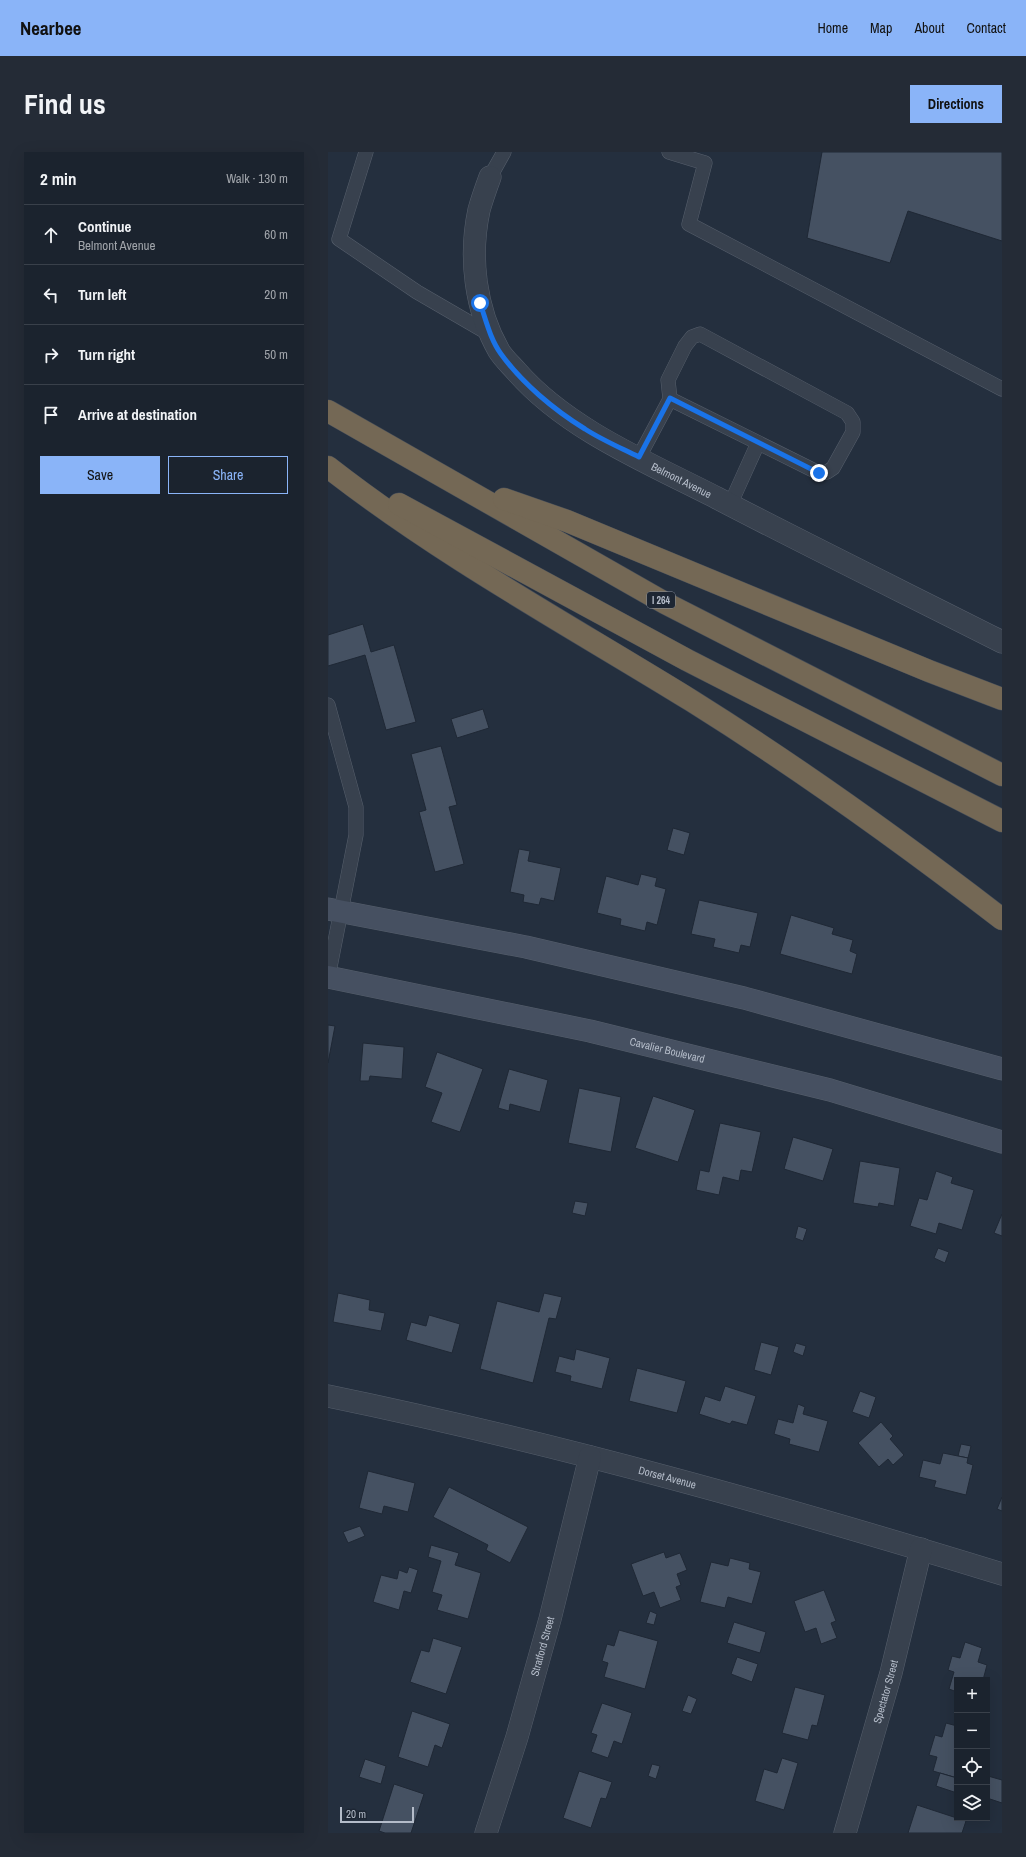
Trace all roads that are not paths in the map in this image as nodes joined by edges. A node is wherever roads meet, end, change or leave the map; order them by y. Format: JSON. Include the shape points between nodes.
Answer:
{"nodes":[{"id":1,"x":366,"y":152,"type":"edge"},
{"id":2,"x":504,"y":152,"type":"edge"},
{"id":3,"x":669,"y":152,"type":"edge"},
{"id":4,"x":490,"y":177,"type":"joint"},
{"id":5,"x":491,"y":335,"type":"junction"},
{"id":6,"x":1002,"y":389,"type":"edge"},
{"id":7,"x":670,"y":398,"type":"junction"},
{"id":8,"x":328,"y":411,"type":"edge"},
{"id":9,"x":758,"y":443,"type":"junction"},
{"id":10,"x":639,"y":457,"type":"junction"},
{"id":11,"x":328,"y":466,"type":"edge"},
{"id":12,"x":452,"y":481,"type":"junction"},
{"id":13,"x":730,"y":505,"type":"junction"},
{"id":14,"x":1002,"y":642,"type":"edge"},
{"id":15,"x":1002,"y":699,"type":"edge"},
{"id":16,"x":328,"y":707,"type":"edge"},
{"id":17,"x":1002,"y":775,"type":"edge"},
{"id":18,"x":1002,"y":821,"type":"edge"},
{"id":19,"x":335,"y":911,"type":"edge"},
{"id":20,"x":1002,"y":919,"type":"edge"},
{"id":21,"x":328,"y":977,"type":"edge"},
{"id":22,"x":1002,"y":1069,"type":"edge"},
{"id":23,"x":1002,"y":1142,"type":"edge"},
{"id":24,"x":328,"y":1396,"type":"edge"},
{"id":25,"x":590,"y":1457,"type":"junction"},
{"id":26,"x":921,"y":1549,"type":"junction"},
{"id":27,"x":1002,"y":1574,"type":"edge"},
{"id":28,"x":486,"y":1833,"type":"edge"},
{"id":29,"x":845,"y":1833,"type":"edge"}],
"edges":[{"from":1,"to":5,"type":"lane","via":[[339,239],[417,292]]},
{"from":2,"to":4,"type":"lane"},
{"from":3,"to":6,"type":"lane","via":[[705,163],[689,224]]},
{"from":4,"to":5,"type":"street","name":"Belmont Avenue","via":[[479,209],[474,269],[480,303]]},
{"from":5,"to":10,"type":"street","name":"Belmont Avenue","via":[[500,353],[549,403],[585,429]]},
{"from":7,"to":9,"type":"lane"},
{"from":7,"to":9,"type":"lane","via":[[668,380],[684,346],[692,337],[700,334],[848,413],[853,422],[853,432],[833,468],[827,472],[819,473]]},
{"from":7,"to":10,"type":"lane"},
{"from":8,"to":12,"type":"highway","number":"I 264"},
{"from":9,"to":13,"type":"lane"},
{"from":10,"to":13,"type":"street","name":"Belmont Avenue"},
{"from":11,"to":18,"type":"highway","via":[[686,660]]},
{"from":11,"to":20,"type":"highway","via":[[361,493],[453,556],[685,697],[789,764],[907,846]]},
{"from":12,"to":15,"type":"highway","via":[[567,521]]},
{"from":12,"to":17,"type":"highway","number":"I 264","via":[[665,602]]},
{"from":13,"to":14,"type":"street","name":"Belmont Avenue"},
{"from":16,"to":19,"type":"lane","via":[[356,807],[356,835]]},
{"from":19,"to":21,"type":"lane"},
{"from":19,"to":22,"type":"main road","via":[[526,947],[744,998]]},
{"from":21,"to":23,"type":"main road","name":"Cavalier Boulevard","via":[[590,1031],[830,1090]]},
{"from":24,"to":25,"type":"street","name":"Dorset Avenue"},
{"from":25,"to":26,"type":"street","name":"Dorset Avenue","via":[[708,1487]]},
{"from":25,"to":28,"type":"street","name":"Stratford Street","via":[[550,1619],[517,1737]]},
{"from":26,"to":27,"type":"street","name":"Dorset Avenue"},
{"from":26,"to":29,"type":"street","name":"Spectator Street","via":[[891,1673]]}]}
